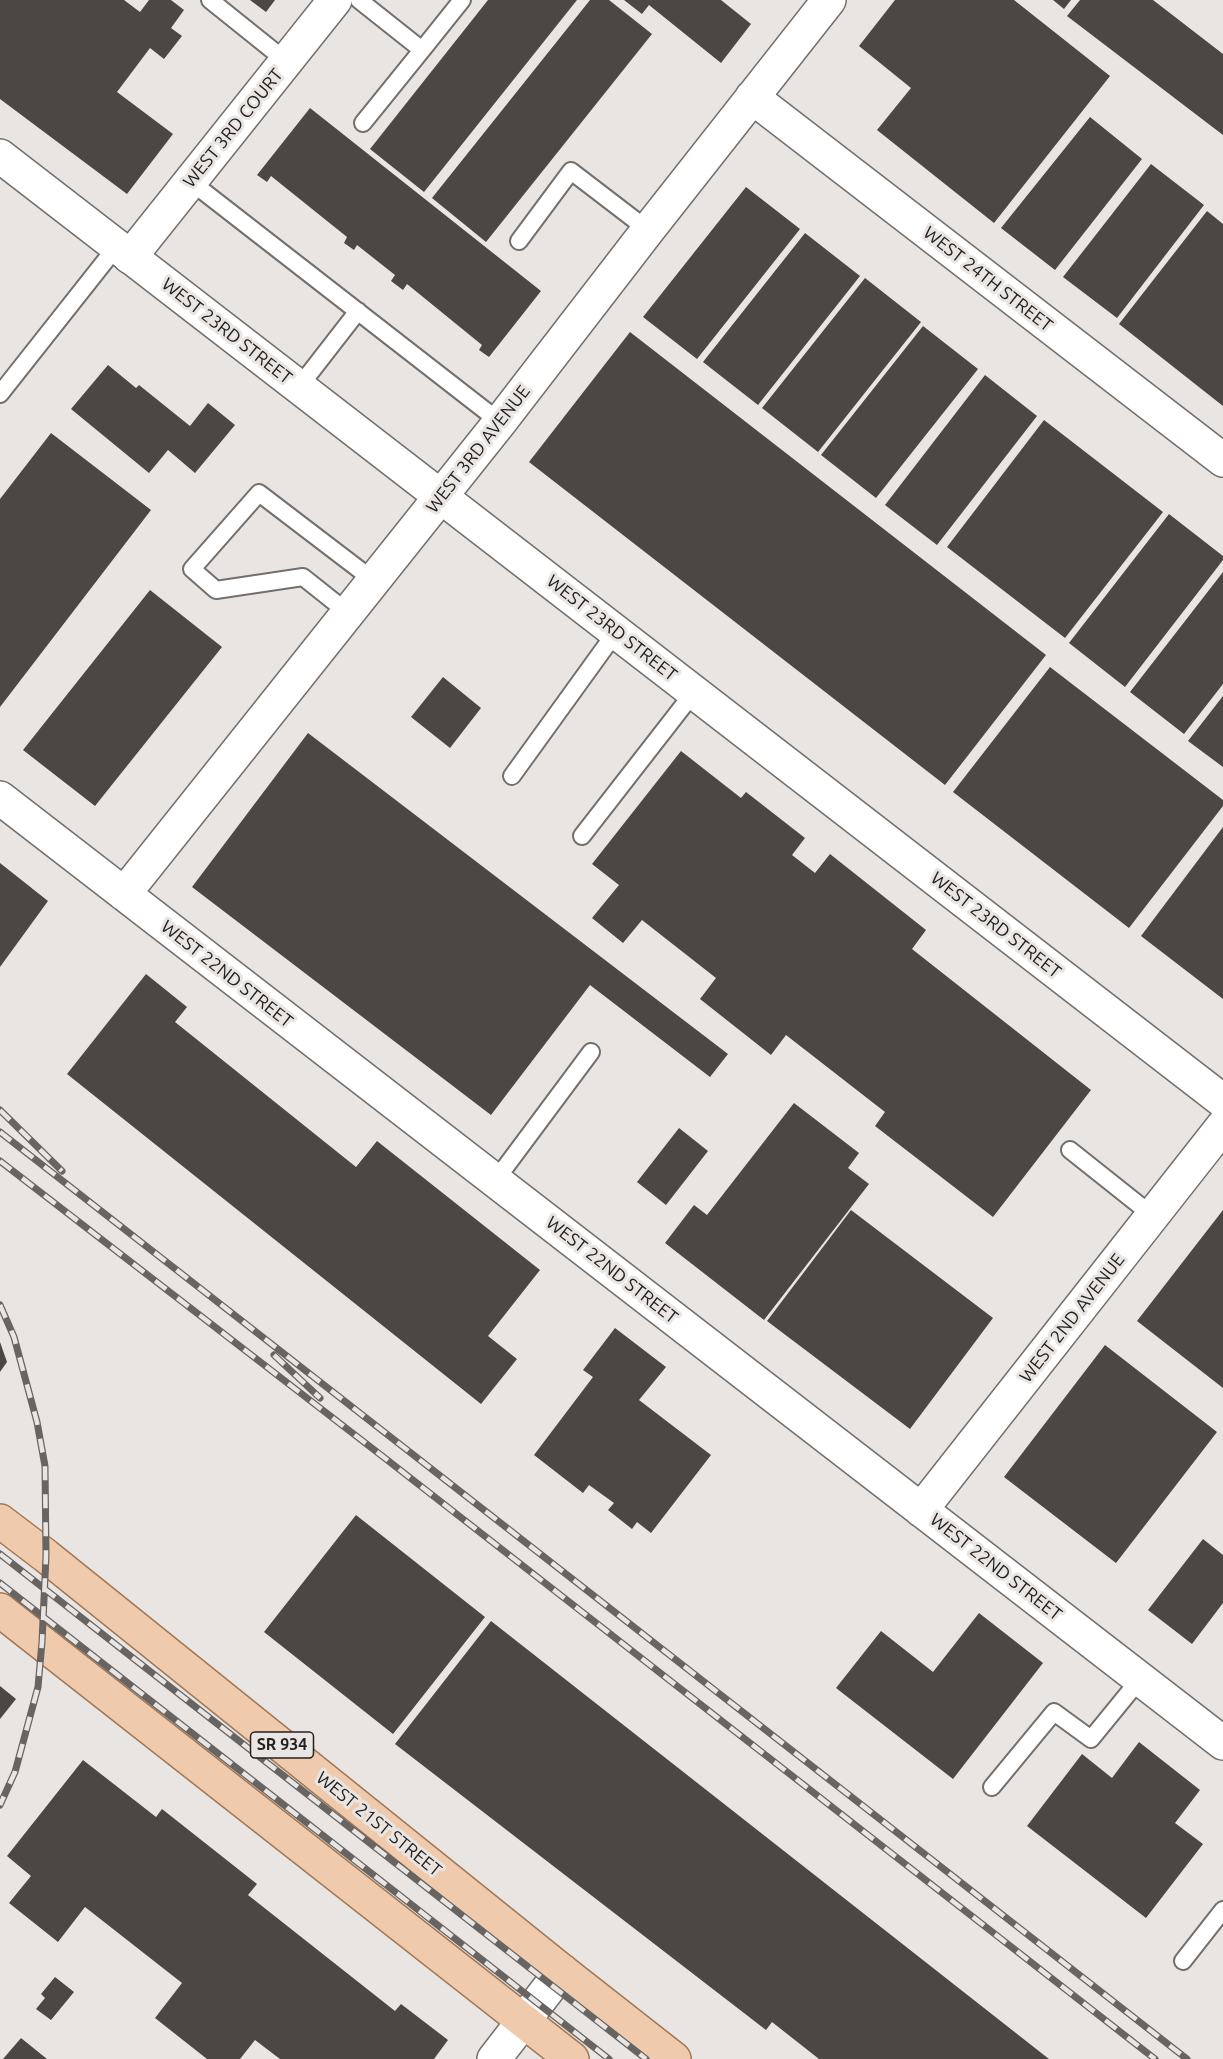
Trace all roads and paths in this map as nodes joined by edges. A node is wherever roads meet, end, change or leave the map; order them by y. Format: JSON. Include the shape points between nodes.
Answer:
{"nodes":[{"id":1,"x":210,"y":0,"type":"edge"},
{"id":2,"x":335,"y":0,"type":"edge"},
{"id":3,"x":359,"y":0,"type":"edge"},
{"id":4,"x":462,"y":0,"type":"edge"},
{"id":5,"x":829,"y":0,"type":"edge"},
{"id":6,"x":422,"y":50,"type":"junction"},
{"id":7,"x":286,"y":61,"type":"junction"},
{"id":8,"x":752,"y":97,"type":"junction"},
{"id":9,"x":363,"y":123,"type":"dead end"},
{"id":10,"x":0,"y":156,"type":"edge"},
{"id":11,"x":190,"y":181,"type":"junction"},
{"id":12,"x":648,"y":230,"type":"junction"},
{"id":13,"x":519,"y":241,"type":"dead end"},
{"id":14,"x":123,"y":251,"type":"junction"},
{"id":15,"x":358,"y":311,"type":"junction"},
{"id":16,"x":299,"y":387,"type":"junction"},
{"id":17,"x":0,"y":394,"type":"edge"},
{"id":18,"x":500,"y":422,"type":"junction"},
{"id":19,"x":1223,"y":460,"type":"edge"},
{"id":20,"x":441,"y":497,"type":"junction"},
{"id":21,"x":373,"y":579,"type":"junction"},
{"id":22,"x":347,"y":612,"type":"junction"},
{"id":23,"x":616,"y":632,"type":"junction"},
{"id":24,"x":694,"y":692,"type":"junction"},
{"id":25,"x":512,"y":776,"type":"dead end"},
{"id":26,"x":0,"y":798,"type":"edge"},
{"id":27,"x":582,"y":836,"type":"dead end"},
{"id":28,"x":124,"y":894,"type":"junction"},
{"id":29,"x":591,"y":1052,"type":"dead end"},
{"id":30,"x":1223,"y":1101,"type":"edge"},
{"id":31,"x":1223,"y":1126,"type":"edge"},
{"id":32,"x":1070,"y":1150,"type":"dead end"},
{"id":33,"x":495,"y":1181,"type":"junction"},
{"id":34,"x":1153,"y":1216,"type":"junction"},
{"id":35,"x":921,"y":1509,"type":"junction"},
{"id":36,"x":0,"y":1521,"type":"edge"},
{"id":37,"x":0,"y":1610,"type":"edge"},
{"id":38,"x":1140,"y":1679,"type":"junction"},
{"id":39,"x":1223,"y":1743,"type":"edge"},
{"id":40,"x":992,"y":1787,"type":"dead end"},
{"id":41,"x":1223,"y":1910,"type":"edge"},
{"id":42,"x":1183,"y":1961,"type":"dead end"},
{"id":43,"x":562,"y":1971,"type":"junction"},
{"id":44,"x":523,"y":2021,"type":"junction"},
{"id":45,"x":566,"y":2057,"type":"edge"},
{"id":46,"x":494,"y":2059,"type":"edge"},
{"id":47,"x":674,"y":2059,"type":"edge"}],
"edges":[{"from":1,"to":7,"type":"lane"},
{"from":2,"to":7,"type":"street","name":"WEST 3RD COURT"},
{"from":3,"to":6,"type":"lane"},
{"from":4,"to":6,"type":"lane"},
{"from":5,"to":8,"type":"street","name":"WEST 3RD AVENUE"},
{"from":6,"to":9,"type":"lane"},
{"from":7,"to":11,"type":"street","name":"WEST 3RD COURT"},
{"from":8,"to":12,"type":"street","name":"WEST 3RD AVENUE"},
{"from":8,"to":19,"type":"street","name":"WEST 24TH STREET"},
{"from":10,"to":14,"type":"street","name":"WEST 23RD STREET"},
{"from":11,"to":14,"type":"street","name":"WEST 3RD COURT"},
{"from":11,"to":15,"type":"lane"},
{"from":12,"to":13,"type":"lane","via":[[571,171]]},
{"from":12,"to":18,"type":"street","name":"WEST 3RD AVENUE"},
{"from":14,"to":16,"type":"street","name":"WEST 23RD STREET"},
{"from":14,"to":17,"type":"lane"},
{"from":15,"to":16,"type":"lane"},
{"from":15,"to":18,"type":"lane"},
{"from":16,"to":20,"type":"street","name":"WEST 23RD STREET"},
{"from":18,"to":20,"type":"street","name":"WEST 3RD AVENUE"},
{"from":20,"to":21,"type":"street","name":"WEST 3RD AVENUE"},
{"from":20,"to":23,"type":"street","name":"WEST 23RD STREET"},
{"from":21,"to":22,"type":"street","name":"WEST 3RD AVENUE"},
{"from":21,"to":22,"type":"lane","via":[[259,493],[192,569],[216,590],[303,577]]},
{"from":22,"to":28,"type":"street","name":"WEST 3RD AVENUE"},
{"from":23,"to":24,"type":"street","name":"WEST 23RD STREET"},
{"from":23,"to":25,"type":"lane"},
{"from":24,"to":27,"type":"lane"},
{"from":24,"to":30,"type":"street","name":"WEST 23RD STREET"},
{"from":26,"to":28,"type":"street","name":"WEST 22ND STREET"},
{"from":28,"to":33,"type":"street","name":"WEST 22ND STREET"},
{"from":29,"to":33,"type":"lane"},
{"from":31,"to":34,"type":"street","name":"WEST 2ND AVENUE"},
{"from":32,"to":34,"type":"lane"},
{"from":33,"to":35,"type":"street","name":"WEST 22ND STREET"},
{"from":34,"to":35,"type":"street","name":"WEST 2ND AVENUE"},
{"from":35,"to":38,"type":"street","name":"WEST 22ND STREET"},
{"from":36,"to":43,"type":"main road","name":"WEST 21ST STREET","number":"SR 934"},
{"from":37,"to":44,"type":"main road"},
{"from":38,"to":39,"type":"street","name":"WEST 22ND STREET"},
{"from":38,"to":40,"type":"lane","via":[[1091,1739],[1054,1712]]},
{"from":41,"to":42,"type":"lane"},
{"from":43,"to":44,"type":"street"},
{"from":43,"to":47,"type":"main road","name":"WEST 21ST STREET","number":"SR 934"},
{"from":44,"to":45,"type":"main road"},
{"from":44,"to":46,"type":"street"}]}
